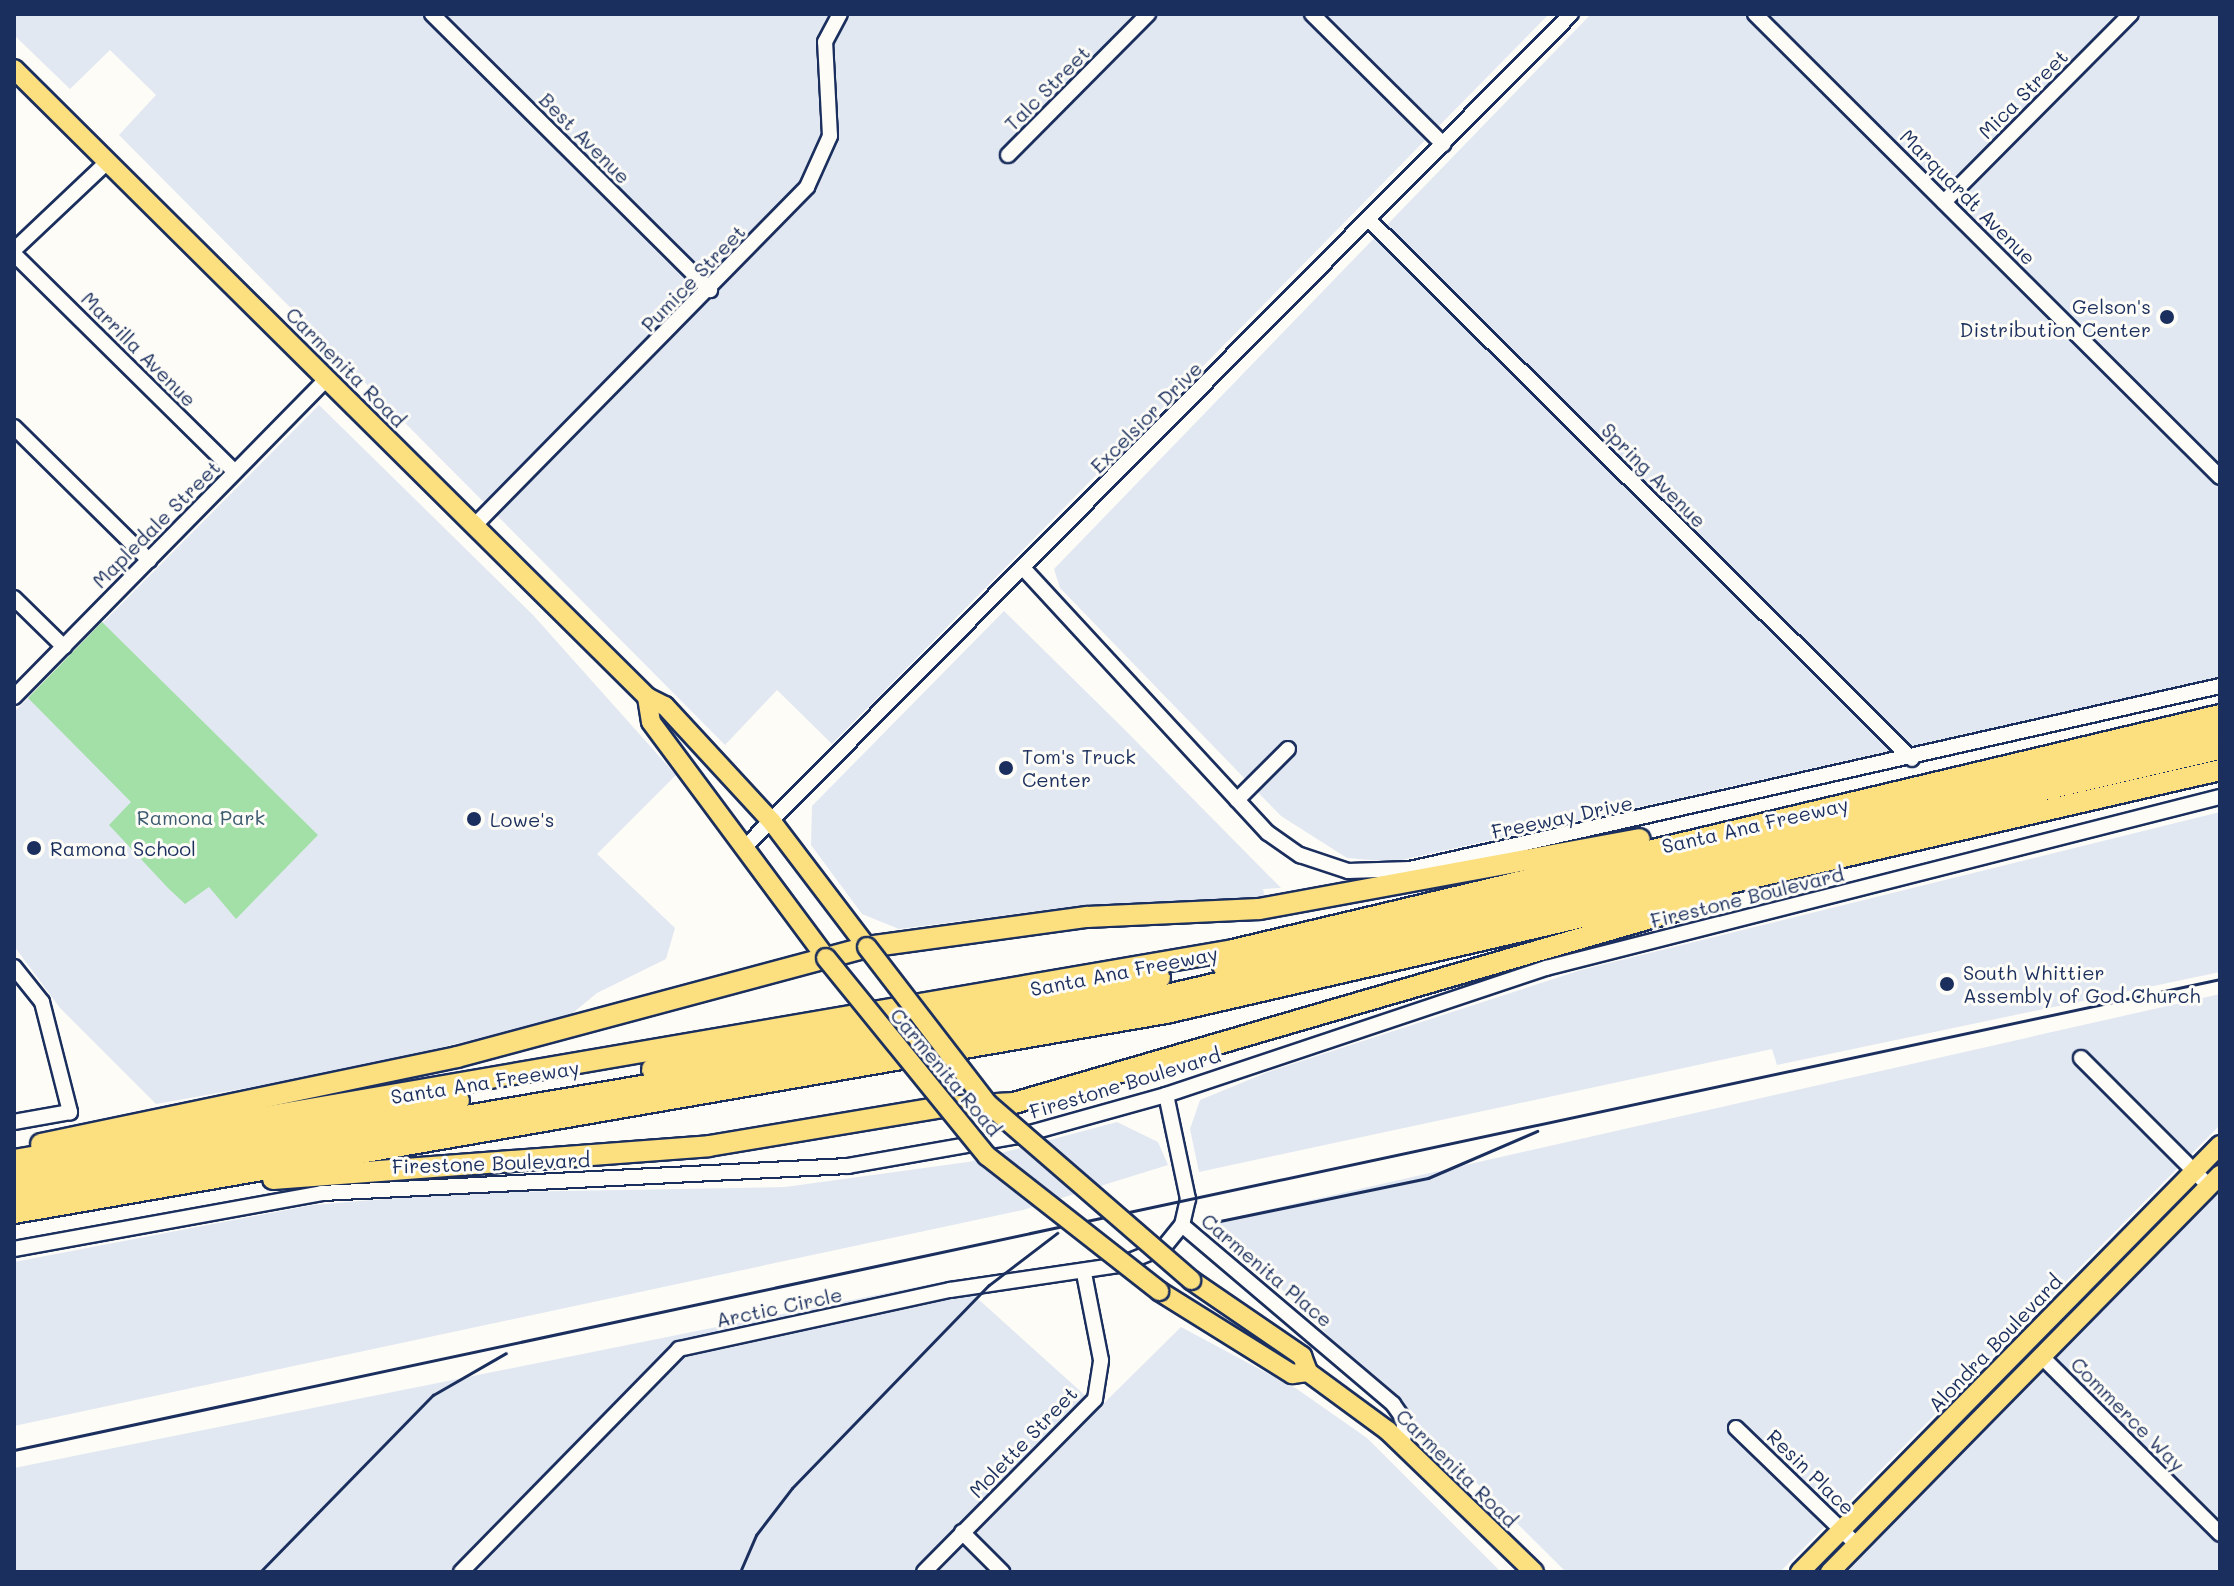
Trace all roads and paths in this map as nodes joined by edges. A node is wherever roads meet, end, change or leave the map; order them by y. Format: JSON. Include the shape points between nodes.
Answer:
{"nodes":[{"id":1,"x":432,"y":14,"type":"edge"},
{"id":2,"x":840,"y":14,"type":"edge"},
{"id":3,"x":1148,"y":14,"type":"edge"},
{"id":4,"x":1312,"y":14,"type":"edge"},
{"id":5,"x":1571,"y":14,"type":"edge"},
{"id":6,"x":1755,"y":14,"type":"edge"},
{"id":7,"x":2131,"y":14,"type":"edge"},
{"id":8,"x":14,"y":69,"type":"edge"},
{"id":9,"x":1443,"y":144,"type":"junction"},
{"id":10,"x":1008,"y":155,"type":"dead end"},
{"id":11,"x":107,"y":162,"type":"junction"},
{"id":12,"x":1944,"y":202,"type":"junction"},
{"id":13,"x":1369,"y":220,"type":"junction"},
{"id":14,"x":14,"y":252,"type":"edge"},
{"id":15,"x":710,"y":290,"type":"junction"},
{"id":16,"x":327,"y":379,"type":"junction"},
{"id":17,"x":14,"y":427,"type":"edge"},
{"id":18,"x":235,"y":472,"type":"junction"},
{"id":19,"x":2220,"y":477,"type":"edge"},
{"id":20,"x":475,"y":525,"type":"junction"},
{"id":21,"x":149,"y":560,"type":"junction"},
{"id":22,"x":1024,"y":569,"type":"junction"},
{"id":23,"x":14,"y":598,"type":"edge"},
{"id":24,"x":64,"y":647,"type":"junction"},
{"id":25,"x":2220,"y":686,"type":"edge"},
{"id":26,"x":14,"y":697,"type":"edge"},
{"id":27,"x":647,"y":697,"type":"junction"},
{"id":28,"x":2220,"y":715,"type":"edge"},
{"id":29,"x":2220,"y":732,"type":"edge"},
{"id":30,"x":1288,"y":749,"type":"dead end"},
{"id":31,"x":2220,"y":749,"type":"edge"},
{"id":32,"x":1912,"y":759,"type":"junction"},
{"id":33,"x":2220,"y":770,"type":"edge"},
{"id":34,"x":2220,"y":797,"type":"edge"},
{"id":35,"x":1237,"y":800,"type":"junction"},
{"id":36,"x":1853,"y":802,"type":"junction"},
{"id":37,"x":772,"y":822,"type":"junction"},
{"id":38,"x":747,"y":845,"type":"junction"},
{"id":39,"x":1823,"y":862,"type":"junction"},
{"id":40,"x":867,"y":947,"type":"junction"},
{"id":41,"x":826,"y":958,"type":"junction"},
{"id":42,"x":14,"y":967,"type":"edge"},
{"id":43,"x":2081,"y":1058,"type":"dead end"},
{"id":44,"x":1166,"y":1095,"type":"junction"},
{"id":45,"x":988,"y":1104,"type":"junction"},
{"id":46,"x":942,"y":1107,"type":"junction"},
{"id":47,"x":14,"y":1122,"type":"edge"},
{"id":48,"x":2220,"y":1145,"type":"edge"},
{"id":49,"x":14,"y":1152,"type":"edge"},
{"id":50,"x":14,"y":1160,"type":"edge"},
{"id":51,"x":2194,"y":1171,"type":"junction"},
{"id":52,"x":14,"y":1174,"type":"edge"},
{"id":53,"x":2215,"y":1180,"type":"edge"},
{"id":54,"x":14,"y":1193,"type":"edge"},
{"id":55,"x":70,"y":1202,"type":"junction"},
{"id":56,"x":14,"y":1213,"type":"edge"},
{"id":57,"x":1182,"y":1225,"type":"junction"},
{"id":58,"x":14,"y":1249,"type":"edge"},
{"id":59,"x":1084,"y":1273,"type":"junction"},
{"id":60,"x":2042,"y":1357,"type":"junction"},
{"id":61,"x":1308,"y":1372,"type":"junction"},
{"id":62,"x":1978,"y":1392,"type":"junction"},
{"id":63,"x":1993,"y":1407,"type":"junction"},
{"id":64,"x":1736,"y":1428,"type":"dead end"},
{"id":65,"x":1403,"y":1444,"type":"junction"},
{"id":66,"x":1842,"y":1530,"type":"junction"},
{"id":67,"x":962,"y":1532,"type":"junction"},
{"id":68,"x":2220,"y":1534,"type":"edge"},
{"id":69,"x":1857,"y":1545,"type":"junction"},
{"id":70,"x":461,"y":1572,"type":"edge"},
{"id":71,"x":924,"y":1572,"type":"edge"},
{"id":72,"x":1002,"y":1572,"type":"edge"},
{"id":73,"x":1534,"y":1572,"type":"edge"},
{"id":74,"x":1800,"y":1572,"type":"edge"},
{"id":75,"x":1830,"y":1572,"type":"edge"}],
"edges":[{"from":1,"to":15,"type":"street","name":"Best Avenue"},
{"from":2,"to":15,"type":"street","name":"Pumice Street","via":[[825,42],[833,112],[823,162]]},
{"from":3,"to":10,"type":"street","name":"Talc Street"},
{"from":4,"to":9,"type":"street"},
{"from":5,"to":9,"type":"street","name":"Excelsior Drive"},
{"from":6,"to":12,"type":"street","name":"Marquardt Avenue"},
{"from":7,"to":12,"type":"street","name":"Mica Street"},
{"from":8,"to":11,"type":"main road","name":"Carmenita Road"},
{"from":9,"to":13,"type":"street","name":"Excelsior Drive"},
{"from":11,"to":14,"type":"street"},
{"from":11,"to":16,"type":"main road","name":"Carmenita Road"},
{"from":12,"to":19,"type":"street","name":"Marquardt Avenue"},
{"from":13,"to":22,"type":"street","name":"Excelsior Drive"},
{"from":13,"to":32,"type":"street","name":"Spring Avenue"},
{"from":14,"to":18,"type":"street","name":"Marrilla Avenue"},
{"from":15,"to":20,"type":"street","name":"Pumice Street"},
{"from":16,"to":18,"type":"street","name":"Mapledale Street"},
{"from":16,"to":20,"type":"main road","name":"Carmenita Road"},
{"from":17,"to":21,"type":"street"},
{"from":18,"to":21,"type":"street","name":"Mapledale Street"},
{"from":20,"to":27,"type":"main road","name":"Carmenita Road"},
{"from":21,"to":24,"type":"street","name":"Mapledale Street"},
{"from":22,"to":35,"type":"street","name":"Freeway Drive"},
{"from":22,"to":37,"type":"street","name":"Excelsior Drive"},
{"from":23,"to":24,"type":"street"},
{"from":24,"to":26,"type":"street","name":"Mapledale Street"},
{"from":25,"to":32,"type":"street","name":"Freeway Drive"},
{"from":27,"to":37,"type":"main road","name":"Carmenita Road","via":[[665,706]]},
{"from":27,"to":38,"type":"main road","name":"Carmenita Road","via":[[651,722]]},
{"from":28,"to":36,"type":"highway","name":"Santa Ana Freeway"},
{"from":29,"to":52,"type":"highway","via":[[1230,964],[860,1035]]},
{"from":30,"to":35,"type":"street"},
{"from":31,"to":54,"type":"highway","via":[[1127,1004]]},
{"from":32,"to":35,"type":"street","name":"Freeway Drive","via":[[1385,873],[1348,871],[1300,855]]},
{"from":33,"to":39,"type":"highway"},
{"from":34,"to":44,"type":"street","name":"Firestone Boulevard","via":[[1546,968]]},
{"from":36,"to":40,"type":"highway","via":[[1330,899],[1024,926]]},
{"from":36,"to":50,"type":"highway","name":"Santa Ana Freeway","via":[[1233,950]]},
{"from":37,"to":38,"type":"street","name":"Excelsior Drive"},
{"from":37,"to":40,"type":"main road","name":"Carmenita Road"},
{"from":38,"to":41,"type":"main road","name":"Carmenita Road"},
{"from":39,"to":45,"type":"highway","via":[[1675,913],[1187,1054]]},
{"from":39,"to":55,"type":"highway","via":[[984,1049]]},
{"from":40,"to":41,"type":"highway"},
{"from":40,"to":45,"type":"main road","name":"Carmenita Road","bridge":true},
{"from":41,"to":46,"type":"main road","name":"Carmenita Road","bridge":true},
{"from":41,"to":49,"type":"highway","via":[[457,1057],[98,1127]]},
{"from":42,"to":47,"type":"street","via":[[42,1002],[70,1112]]},
{"from":43,"to":51,"type":"street"},
{"from":44,"to":57,"type":"street","name":"Carmenita Place","via":[[1188,1199]]},
{"from":44,"to":58,"type":"street","name":"Firestone Boulevard","via":[[1019,1136],[848,1166],[415,1184],[216,1209]]},
{"from":45,"to":46,"type":"highway"},
{"from":45,"to":61,"type":"main road","name":"Carmenita Road","bridge":true,"via":[[1191,1280],[1302,1356]]},
{"from":46,"to":55,"type":"highway","via":[[709,1146],[290,1176]]},
{"from":46,"to":61,"type":"main road","name":"Carmenita Road","bridge":true,"via":[[1041,1205],[1159,1291],[1292,1374]]},
{"from":48,"to":51,"type":"main road","name":"Alondra Boulevard"},
{"from":51,"to":53,"type":"street"},
{"from":51,"to":62,"type":"main road","name":"Alondra Boulevard"},
{"from":53,"to":60,"type":"main road"},
{"from":55,"to":56,"type":"highway"},
{"from":57,"to":59,"type":"street","name":"Arctic Circle","via":[[1164,1247]]},
{"from":57,"to":65,"type":"street","name":"Carmenita Place","via":[[1393,1404],[1404,1420]]},
{"from":59,"to":67,"type":"street","name":"Molette Street","via":[[1101,1360],[1095,1399]]},
{"from":59,"to":70,"type":"street","name":"Arctic Circle","via":[[950,1290],[679,1349]]},
{"from":60,"to":63,"type":"main road"},
{"from":60,"to":68,"type":"street","name":"Commerce Way"},
{"from":61,"to":65,"type":"main road","name":"Carmenita Road"},
{"from":62,"to":63,"type":"main road"},
{"from":62,"to":66,"type":"main road","name":"Alondra Boulevard"},
{"from":63,"to":69,"type":"main road"},
{"from":64,"to":66,"type":"street","name":"Resin Place"},
{"from":65,"to":73,"type":"main road","name":"Carmenita Road"},
{"from":66,"to":69,"type":"street","name":"Resin Place"},
{"from":66,"to":74,"type":"main road","name":"Alondra Boulevard"},
{"from":67,"to":71,"type":"street","name":"Molette Street"},
{"from":67,"to":72,"type":"street"},
{"from":69,"to":75,"type":"main road"}]}
